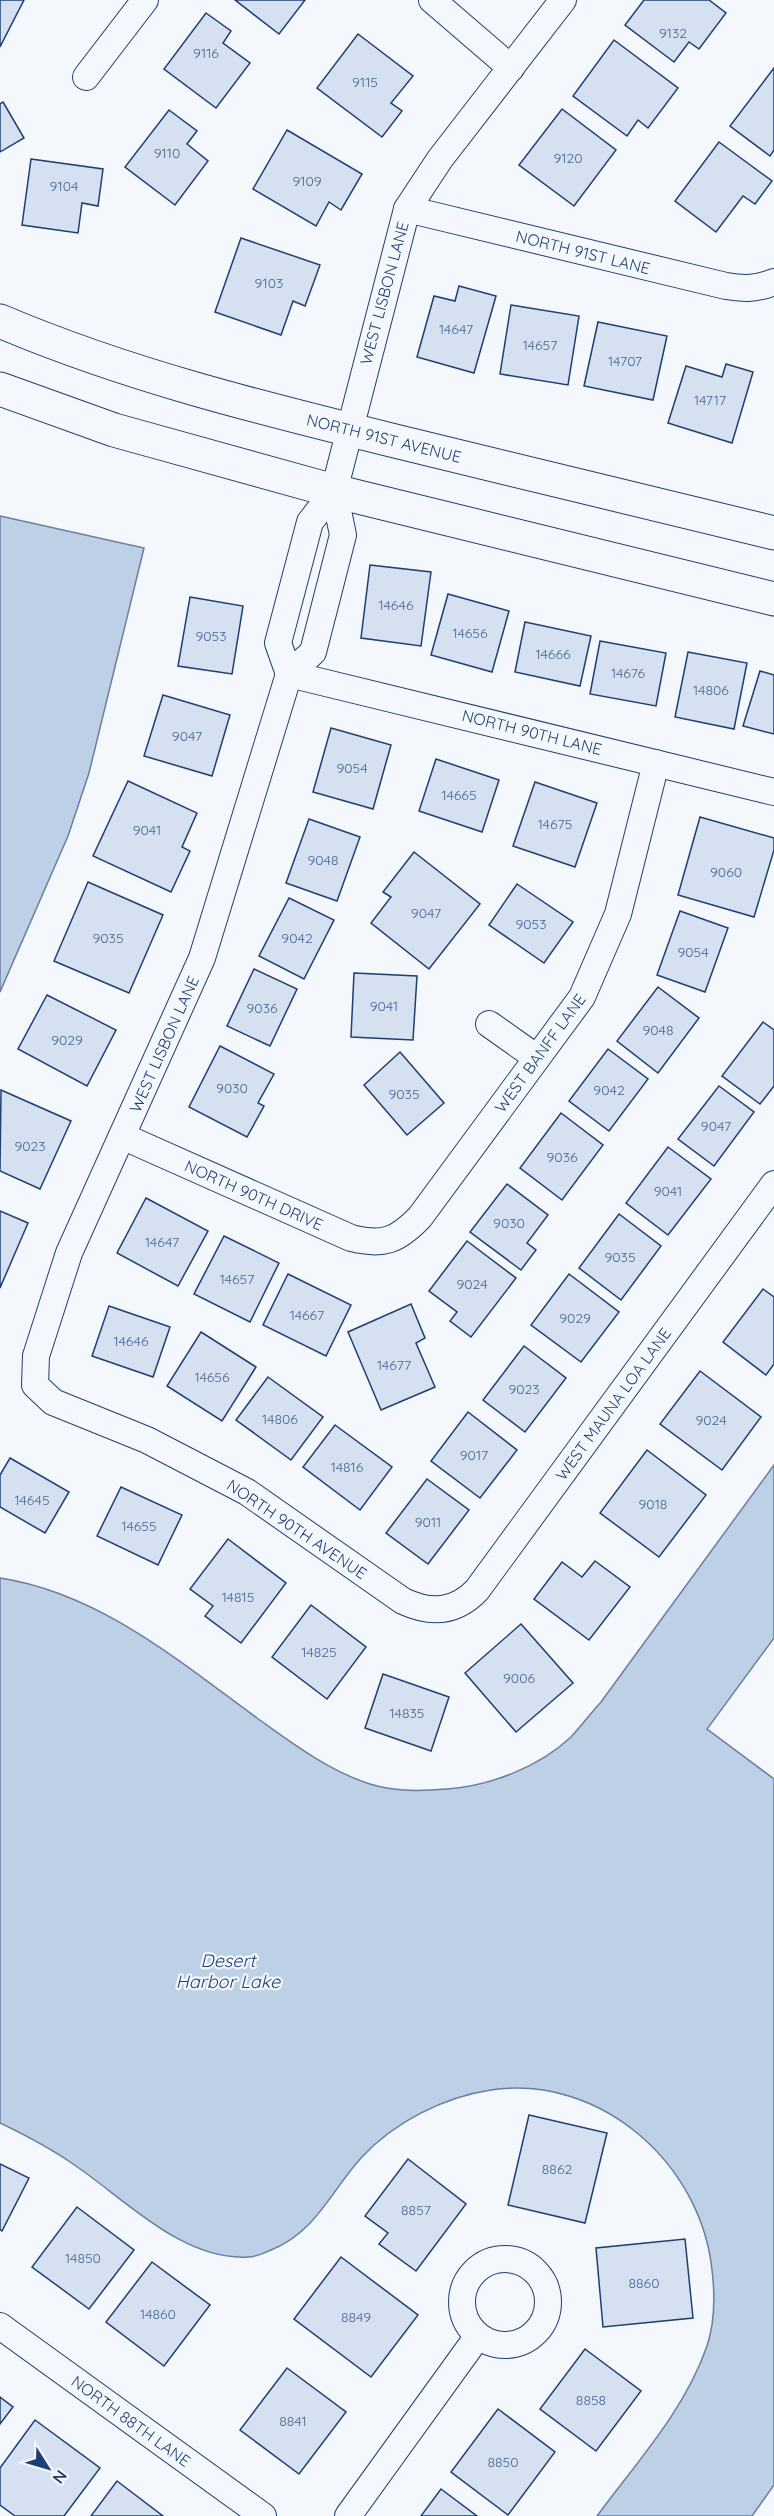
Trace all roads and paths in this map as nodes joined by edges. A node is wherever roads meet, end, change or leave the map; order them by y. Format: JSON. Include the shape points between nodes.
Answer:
{"nodes":[{"id":1,"x":145,"y":0,"type":"edge"},
{"id":2,"x":432,"y":0,"type":"edge"},
{"id":3,"x":563,"y":0,"type":"edge"},
{"id":4,"x":511,"y":68,"type":"junction"},
{"id":5,"x":86,"y":77,"type":"dead end"},
{"id":6,"x":407,"y":209,"type":"junction"},
{"id":7,"x":767,"y":285,"type":"edge"},
{"id":8,"x":0,"y":321,"type":"edge"},
{"id":9,"x":0,"y":389,"type":"edge"},
{"id":10,"x":349,"y":430,"type":"junction"},
{"id":11,"x":334,"y":491,"type":"junction"},
{"id":12,"x":774,"y":533,"type":"edge"},
{"id":13,"x":774,"y":599,"type":"edge"},
{"id":14,"x":289,"y":674,"type":"junction"},
{"id":15,"x":656,"y":763,"type":"junction"},
{"id":16,"x":774,"y":792,"type":"edge"},
{"id":17,"x":489,"y":1024,"type":"dead end"},
{"id":18,"x":537,"y":1058,"type":"junction"},
{"id":19,"x":122,"y":1136,"type":"junction"},
{"id":20,"x":774,"y":1184,"type":"edge"},
{"id":21,"x":388,"y":1241,"type":"joint"},
{"id":22,"x":53,"y":1402,"type":"joint"},
{"id":23,"x":442,"y":1610,"type":"joint"},
{"id":24,"x":0,"y":2326,"type":"edge"},
{"id":25,"x":478,"y":2337,"type":"dead end"},
{"id":26,"x":263,"y":2516,"type":"edge"},
{"id":27,"x":348,"y":2516,"type":"edge"}],
"edges":[{"from":1,"to":5,"type":"street"},
{"from":2,"to":4,"type":"street"},
{"from":3,"to":4,"type":"street","name":"WEST LISBON LANE"},
{"from":4,"to":6,"type":"street","name":"WEST LISBON LANE","via":[[440,159]]},
{"from":6,"to":7,"type":"street","name":"NORTH 91ST LANE","via":[[726,286],[743,289]]},
{"from":6,"to":10,"type":"street","name":"WEST LISBON LANE"},
{"from":8,"to":10,"type":"main road","name":"NORTH 91ST AVENUE","via":[[132,371]]},
{"from":9,"to":11,"type":"main road","via":[[114,430]]},
{"from":10,"to":11,"type":"street","name":"WEST LISBON LANE"},
{"from":10,"to":12,"type":"main road","name":"NORTH 91ST AVENUE"},
{"from":11,"to":13,"type":"main road"},
{"from":11,"to":14,"type":"street","name":"WEST LISBON LANE","via":[[309,525],[278,643]]},
{"from":11,"to":14,"type":"street","name":"WEST LISBON LANE","via":[[343,535],[313,652]]},
{"from":14,"to":15,"type":"street","name":"NORTH 90TH LANE"},
{"from":14,"to":19,"type":"street","name":"WEST LISBON LANE","via":[[202,958]]},
{"from":15,"to":16,"type":"street","name":"NORTH 90TH LANE"},
{"from":15,"to":18,"type":"street","name":"WEST BANFF LANE","via":[[618,914],[582,997]]},
{"from":17,"to":18,"type":"street"},
{"from":18,"to":21,"type":"street","name":"WEST BANFF LANE","via":[[420,1217]]},
{"from":19,"to":21,"type":"street","name":"NORTH 90TH DRIVE","via":[[351,1238],[370,1243]]},
{"from":19,"to":22,"type":"street","name":"WEST LISBON LANE","via":[[69,1253],[36,1356],[35,1385]]},
{"from":20,"to":23,"type":"street","name":"WEST MAUNA LOA LANE","via":[[477,1590],[456,1606]]},
{"from":22,"to":23,"type":"street","name":"NORTH 90TH AVENUE","via":[[147,1440],[247,1492],[403,1601],[428,1610]]},
{"from":24,"to":26,"type":"street","name":"NORTH 88TH LANE"},
{"from":25,"to":27,"type":"street"}]}
